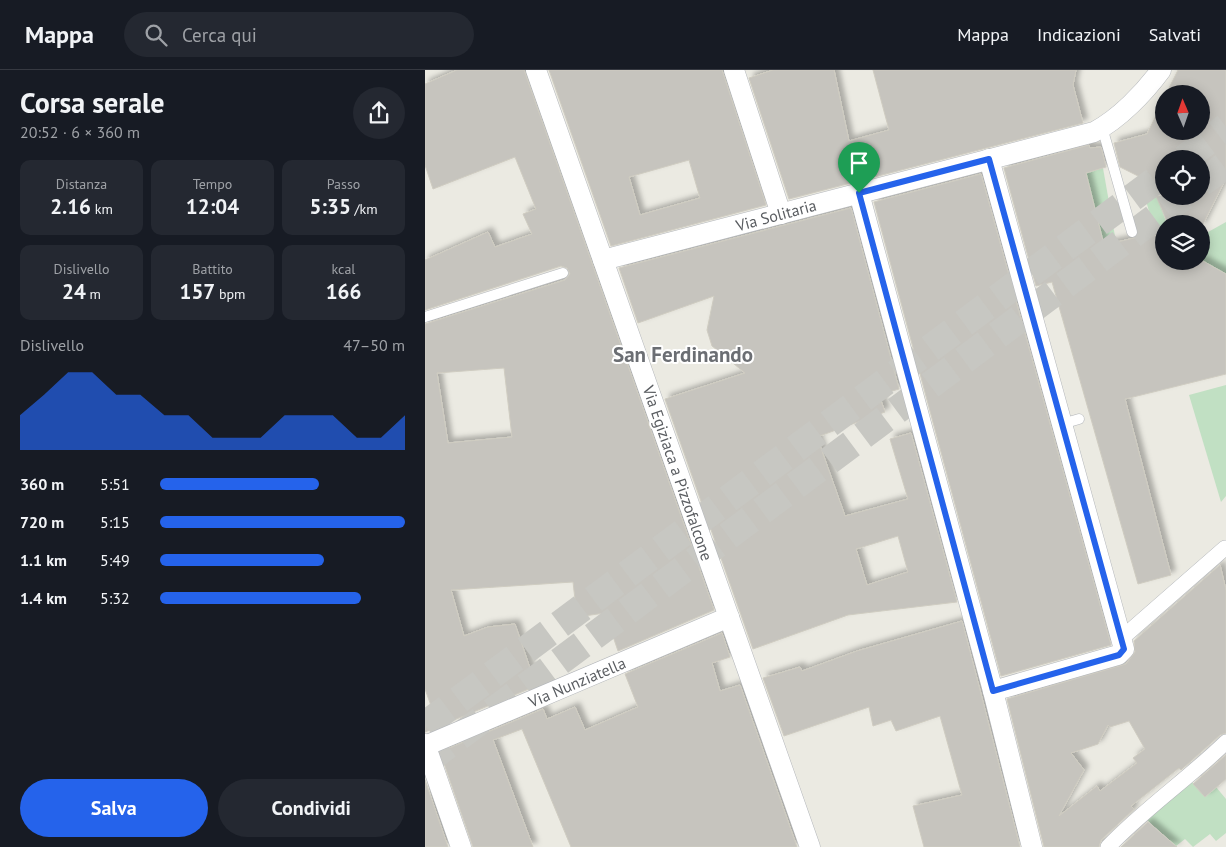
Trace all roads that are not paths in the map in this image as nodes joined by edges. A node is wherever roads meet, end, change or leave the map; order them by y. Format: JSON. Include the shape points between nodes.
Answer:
{"nodes":[{"id":1,"x":536,"y":70,"type":"edge"},
{"id":2,"x":735,"y":70,"type":"edge"},
{"id":3,"x":1161,"y":70,"type":"edge"},
{"id":4,"x":1098,"y":129,"type":"junction"},
{"id":5,"x":989,"y":159,"type":"junction"},
{"id":6,"x":859,"y":193,"type":"junction"},
{"id":7,"x":781,"y":214,"type":"junction"},
{"id":8,"x":1132,"y":232,"type":"dead end"},
{"id":9,"x":598,"y":262,"type":"junction"},
{"id":10,"x":563,"y":272,"type":"dead end"},
{"id":11,"x":425,"y":317,"type":"edge"},
{"id":12,"x":1225,"y":548,"type":"dead end"},
{"id":13,"x":729,"y":617,"type":"junction"},
{"id":14,"x":1121,"y":638,"type":"junction"},
{"id":15,"x":993,"y":691,"type":"junction"},
{"id":16,"x":1226,"y":742,"type":"edge"},
{"id":17,"x":425,"y":746,"type":"edge"},
{"id":18,"x":461,"y":847,"type":"edge"},
{"id":19,"x":810,"y":847,"type":"edge"},
{"id":20,"x":1032,"y":847,"type":"edge"},
{"id":21,"x":1108,"y":847,"type":"edge"}],
"edges":[{"from":1,"to":9,"type":"street","name":"Via Egiziaca a Pizzofalcone"},
{"from":2,"to":7,"type":"street"},
{"from":3,"to":4,"type":"street","via":[[1148,86]]},
{"from":4,"to":5,"type":"street","name":"Via Solitaria"},
{"from":4,"to":8,"type":"lane"},
{"from":5,"to":6,"type":"street","name":"Via Solitaria"},
{"from":5,"to":14,"type":"street","via":[[1071,422]]},
{"from":6,"to":7,"type":"street","name":"Via Solitaria"},
{"from":6,"to":15,"type":"street"},
{"from":7,"to":9,"type":"street","name":"Via Solitaria"},
{"from":9,"to":13,"type":"street","name":"Via Egiziaca a Pizzofalcone"},
{"from":10,"to":11,"type":"lane"},
{"from":12,"to":14,"type":"street"},
{"from":13,"to":17,"type":"street","name":"Via Nunziatella"},
{"from":13,"to":19,"type":"street","name":"Via Egiziaca a Pizzofalcone"},
{"from":14,"to":15,"type":"street","via":[[1124,649],[1119,655]]},
{"from":15,"to":20,"type":"street"},
{"from":16,"to":21,"type":"street"},
{"from":17,"to":18,"type":"street"}]}
